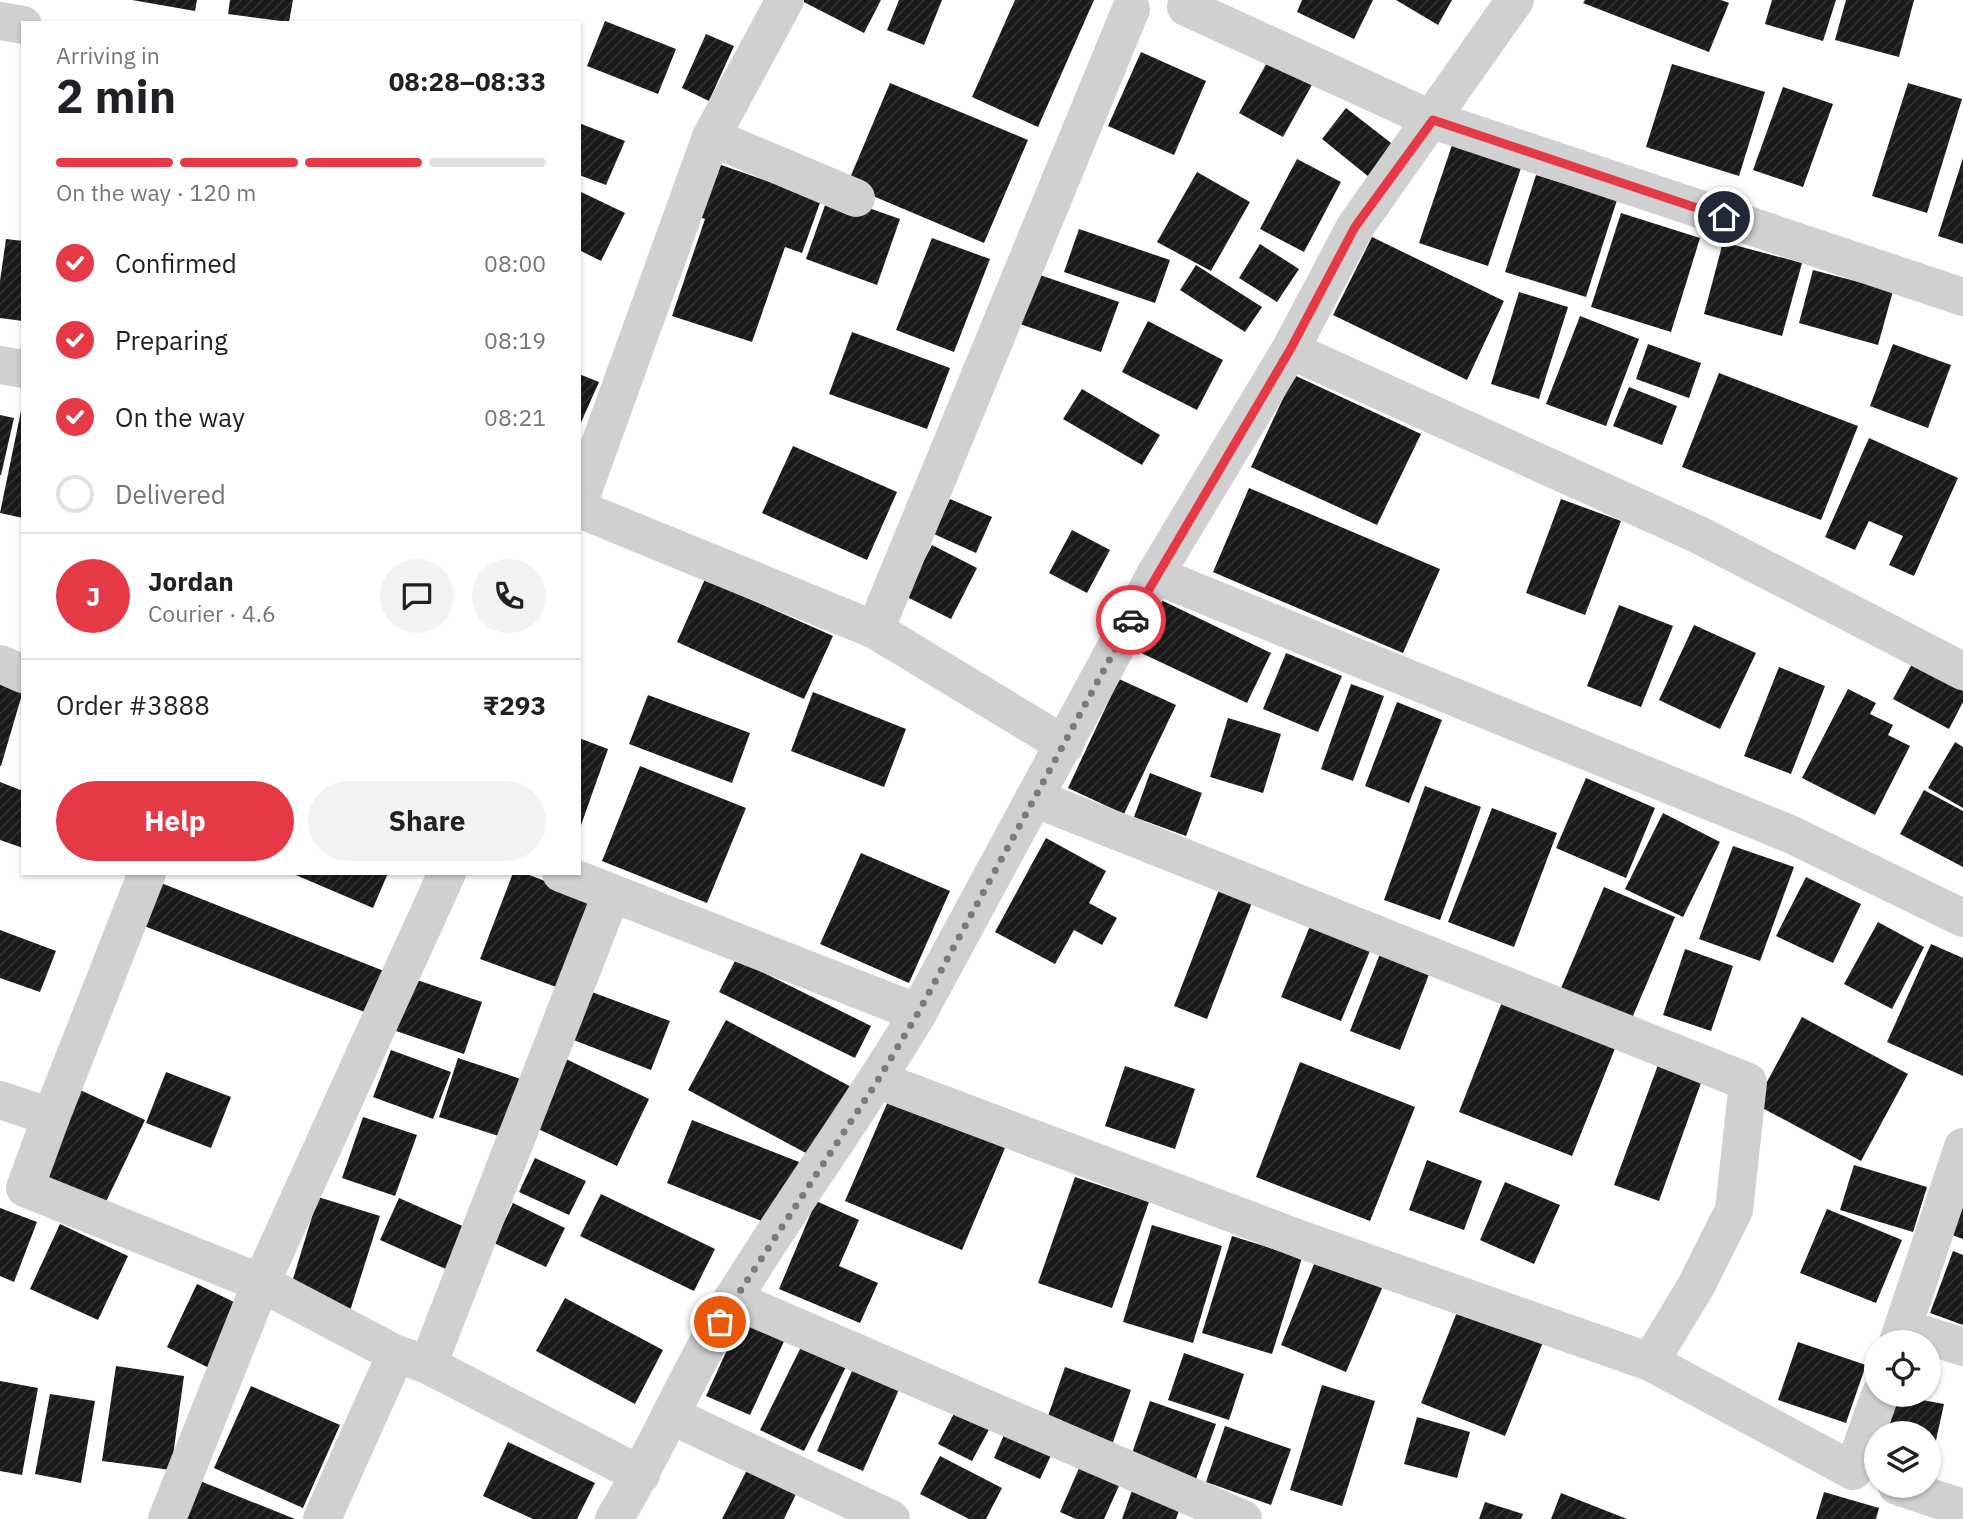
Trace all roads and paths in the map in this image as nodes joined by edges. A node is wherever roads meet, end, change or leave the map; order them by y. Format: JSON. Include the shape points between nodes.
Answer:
{"nodes":[{"id":1,"x":785,"y":0,"type":"edge"},
{"id":2,"x":1515,"y":0,"type":"edge"},
{"id":3,"x":1122,"y":4,"type":"edge"},
{"id":4,"x":1188,"y":4,"type":"edge"},
{"id":5,"x":0,"y":21,"type":"edge"},
{"id":6,"x":21,"y":26,"type":"edge"},
{"id":7,"x":1433,"y":120,"type":"junction"},
{"id":8,"x":711,"y":137,"type":"junction"},
{"id":9,"x":856,"y":198,"type":"dead end"},
{"id":10,"x":1963,"y":297,"type":"edge"},
{"id":11,"x":1290,"y":350,"type":"junction"},
{"id":12,"x":0,"y":365,"type":"edge"},
{"id":13,"x":21,"y":369,"type":"edge"},
{"id":14,"x":582,"y":516,"type":"edge"},
{"id":15,"x":1155,"y":575,"type":"junction"},
{"id":16,"x":875,"y":630,"type":"junction"},
{"id":17,"x":0,"y":664,"type":"edge"},
{"id":18,"x":1963,"y":671,"type":"edge"},
{"id":19,"x":21,"y":673,"type":"edge"},
{"id":20,"x":1065,"y":745,"type":"junction"},
{"id":21,"x":1034,"y":798,"type":"junction"},
{"id":22,"x":146,"y":875,"type":"edge"},
{"id":23,"x":446,"y":875,"type":"edge"},
{"id":24,"x":566,"y":875,"type":"edge"},
{"id":25,"x":611,"y":895,"type":"junction"},
{"id":26,"x":1963,"y":918,"type":"edge"},
{"id":27,"x":918,"y":1013,"type":"junction"},
{"id":28,"x":878,"y":1080,"type":"junction"},
{"id":29,"x":0,"y":1100,"type":"edge"},
{"id":30,"x":51,"y":1117,"type":"junction"},
{"id":31,"x":1963,"y":1147,"type":"edge"},
{"id":32,"x":261,"y":1283,"type":"junction"},
{"id":33,"x":732,"y":1299,"type":"junction"},
{"id":34,"x":1902,"y":1330,"type":"edge"},
{"id":35,"x":1941,"y":1343,"type":"edge"},
{"id":36,"x":1963,"y":1347,"type":"edge"},
{"id":37,"x":412,"y":1359,"type":"junction"},
{"id":38,"x":1650,"y":1362,"type":"junction"},
{"id":39,"x":670,"y":1415,"type":"junction"},
{"id":40,"x":1864,"y":1474,"type":"edge"},
{"id":41,"x":641,"y":1475,"type":"junction"},
{"id":42,"x":1933,"y":1498,"type":"edge"},
{"id":43,"x":1963,"y":1508,"type":"edge"},
{"id":44,"x":167,"y":1519,"type":"edge"},
{"id":45,"x":322,"y":1519,"type":"edge"},
{"id":46,"x":614,"y":1519,"type":"edge"},
{"id":47,"x":891,"y":1519,"type":"edge"},
{"id":48,"x":1243,"y":1519,"type":"edge"}],
"edges":[{"from":1,"to":8,"type":"street"},
{"from":2,"to":7,"type":"street"},
{"from":3,"to":4,"type":"street"},
{"from":3,"to":16,"type":"street"},
{"from":4,"to":7,"type":"street"},
{"from":5,"to":6,"type":"street"},
{"from":7,"to":10,"type":"street"},
{"from":7,"to":11,"type":"street","via":[[1355,227]]},
{"from":8,"to":9,"type":"street"},
{"from":8,"to":14,"type":"street"},
{"from":11,"to":15,"type":"street"},
{"from":11,"to":18,"type":"street","via":[[1697,534]]},
{"from":12,"to":13,"type":"street"},
{"from":14,"to":16,"type":"street"},
{"from":15,"to":20,"type":"street"},
{"from":15,"to":26,"type":"street","via":[[1790,834]]},
{"from":16,"to":20,"type":"street"},
{"from":17,"to":19,"type":"street"},
{"from":20,"to":21,"type":"street"},
{"from":21,"to":27,"type":"street"},
{"from":21,"to":38,"type":"street","via":[[1748,1082],[1734,1210],[1696,1286]]},
{"from":22,"to":30,"type":"street"},
{"from":23,"to":32,"type":"street"},
{"from":24,"to":25,"type":"street"},
{"from":25,"to":27,"type":"street"},
{"from":25,"to":37,"type":"street"},
{"from":27,"to":28,"type":"street"},
{"from":28,"to":33,"type":"street"},
{"from":28,"to":38,"type":"street","via":[[1305,1241]]},
{"from":29,"to":30,"type":"street"},
{"from":30,"to":32,"type":"street","via":[[25,1188]]},
{"from":31,"to":34,"type":"street"},
{"from":32,"to":37,"type":"street"},
{"from":32,"to":44,"type":"street"},
{"from":33,"to":39,"type":"street"},
{"from":33,"to":48,"type":"street"},
{"from":35,"to":36,"type":"street"},
{"from":37,"to":41,"type":"street"},
{"from":37,"to":45,"type":"street"},
{"from":38,"to":40,"type":"street"},
{"from":39,"to":41,"type":"street"},
{"from":39,"to":47,"type":"street"},
{"from":41,"to":46,"type":"street"},
{"from":42,"to":43,"type":"street"}]}
